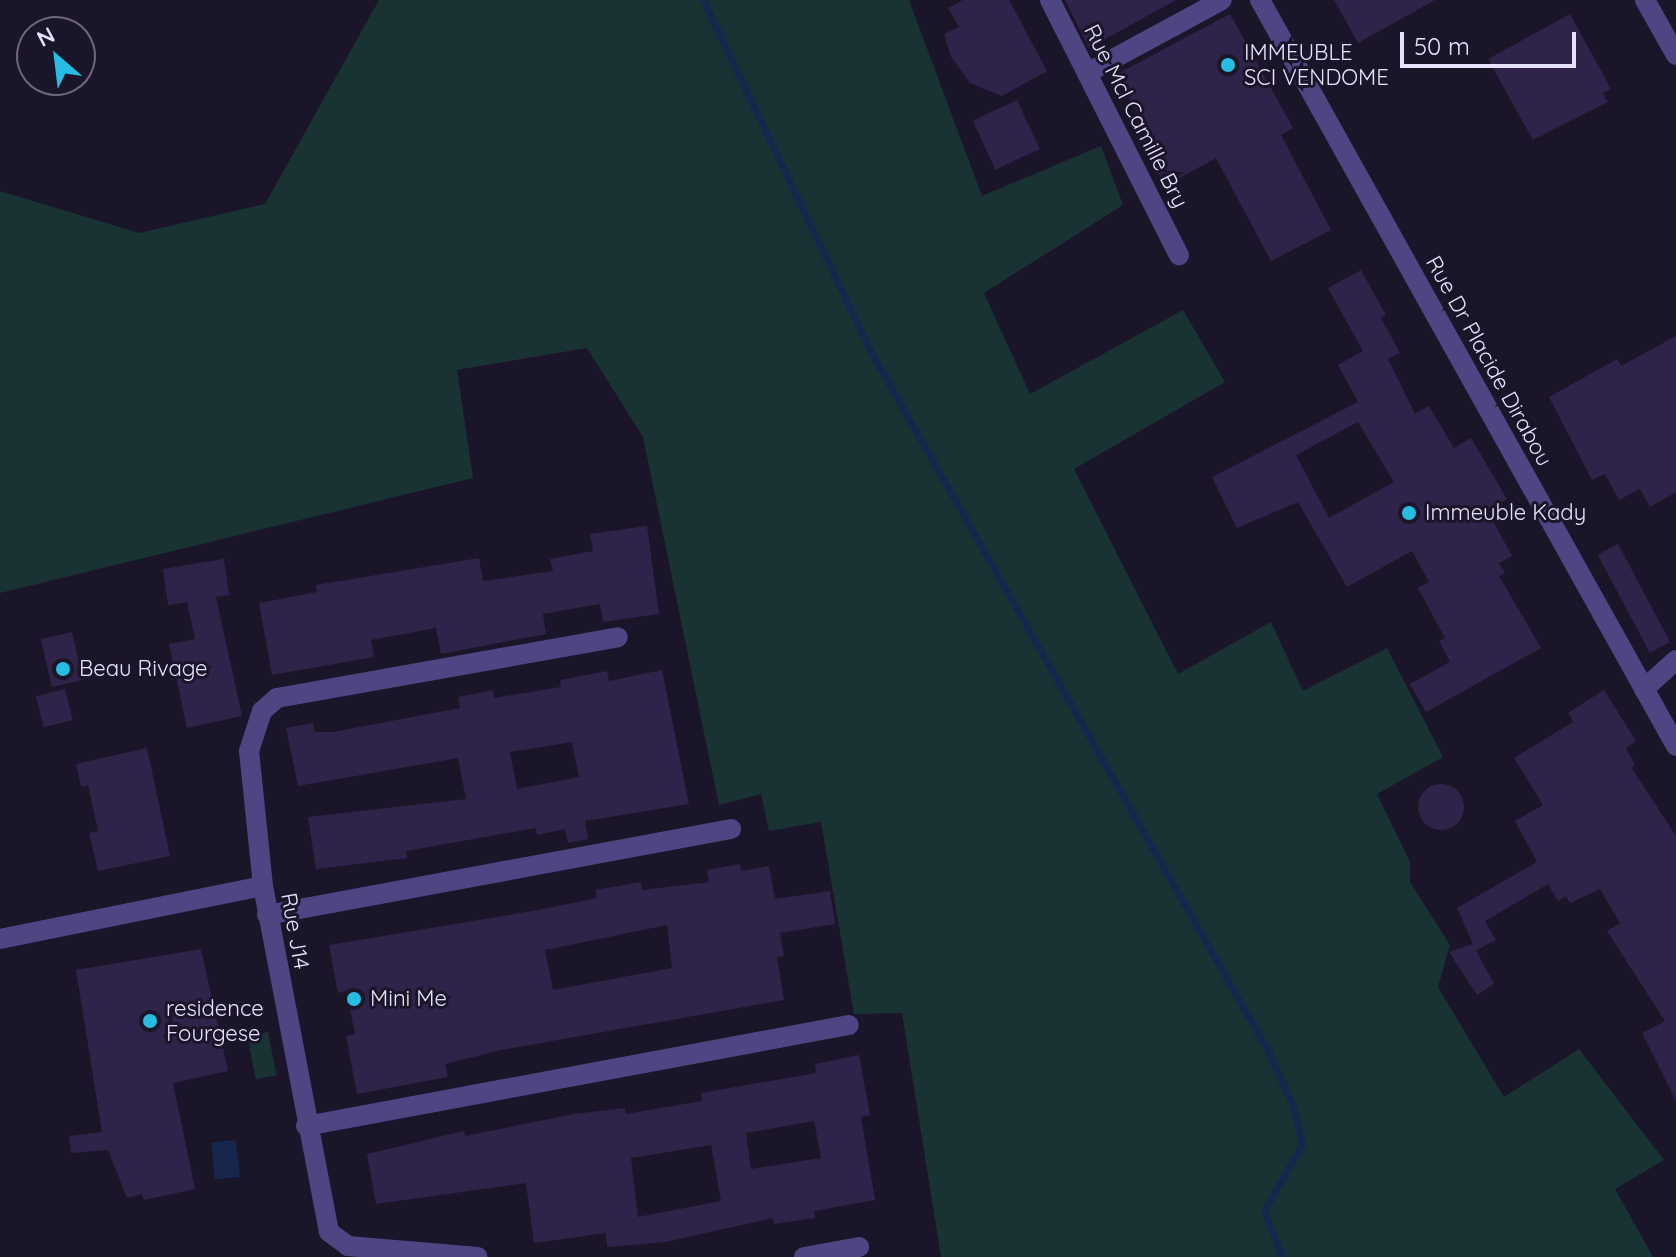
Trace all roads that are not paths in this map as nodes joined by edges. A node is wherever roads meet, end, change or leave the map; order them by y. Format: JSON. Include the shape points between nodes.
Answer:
{"nodes":[{"id":1,"x":1050,"y":0,"type":"edge"},
{"id":2,"x":1222,"y":0,"type":"edge"},
{"id":3,"x":1260,"y":0,"type":"edge"},
{"id":4,"x":1645,"y":0,"type":"edge"},
{"id":5,"x":1676,"y":55,"type":"edge"},
{"id":6,"x":1087,"y":73,"type":"junction"},
{"id":7,"x":1179,"y":255,"type":"dead end"},
{"id":8,"x":618,"y":637,"type":"dead end"},
{"id":9,"x":1676,"y":660,"type":"edge"},
{"id":10,"x":1644,"y":689,"type":"junction"},
{"id":11,"x":1676,"y":746,"type":"edge"},
{"id":12,"x":731,"y":829,"type":"dead end"},
{"id":13,"x":263,"y":886,"type":"junction"},
{"id":14,"x":267,"y":915,"type":"junction"},
{"id":15,"x":0,"y":939,"type":"edge"},
{"id":16,"x":849,"y":1025,"type":"dead end"},
{"id":17,"x":306,"y":1126,"type":"junction"},
{"id":18,"x":859,"y":1247,"type":"dead end"},
{"id":19,"x":478,"y":1257,"type":"edge"},
{"id":20,"x":804,"y":1257,"type":"edge"}],
"edges":[{"from":1,"to":6,"type":"street","name":"Rue Mcl Camille Bry"},
{"from":2,"to":6,"type":"street"},
{"from":3,"to":10,"type":"street","name":"Rue Dr Placide Dirabou"},
{"from":4,"to":5,"type":"street"},
{"from":6,"to":7,"type":"street","name":"Rue Mcl Camille Bry"},
{"from":8,"to":13,"type":"street","via":[[277,698],[262,711],[249,751]]},
{"from":9,"to":10,"type":"street"},
{"from":10,"to":11,"type":"street","name":"Rue Dr Placide Dirabou"},
{"from":12,"to":14,"type":"street"},
{"from":13,"to":14,"type":"street","name":"Rue J14"},
{"from":13,"to":15,"type":"street","name":"Rue J14"},
{"from":14,"to":17,"type":"street","name":"Rue J14"},
{"from":16,"to":17,"type":"street"},
{"from":17,"to":19,"type":"street","name":"Rue J14","via":[[326,1226],[340,1243]]},
{"from":18,"to":20,"type":"street"}]}
